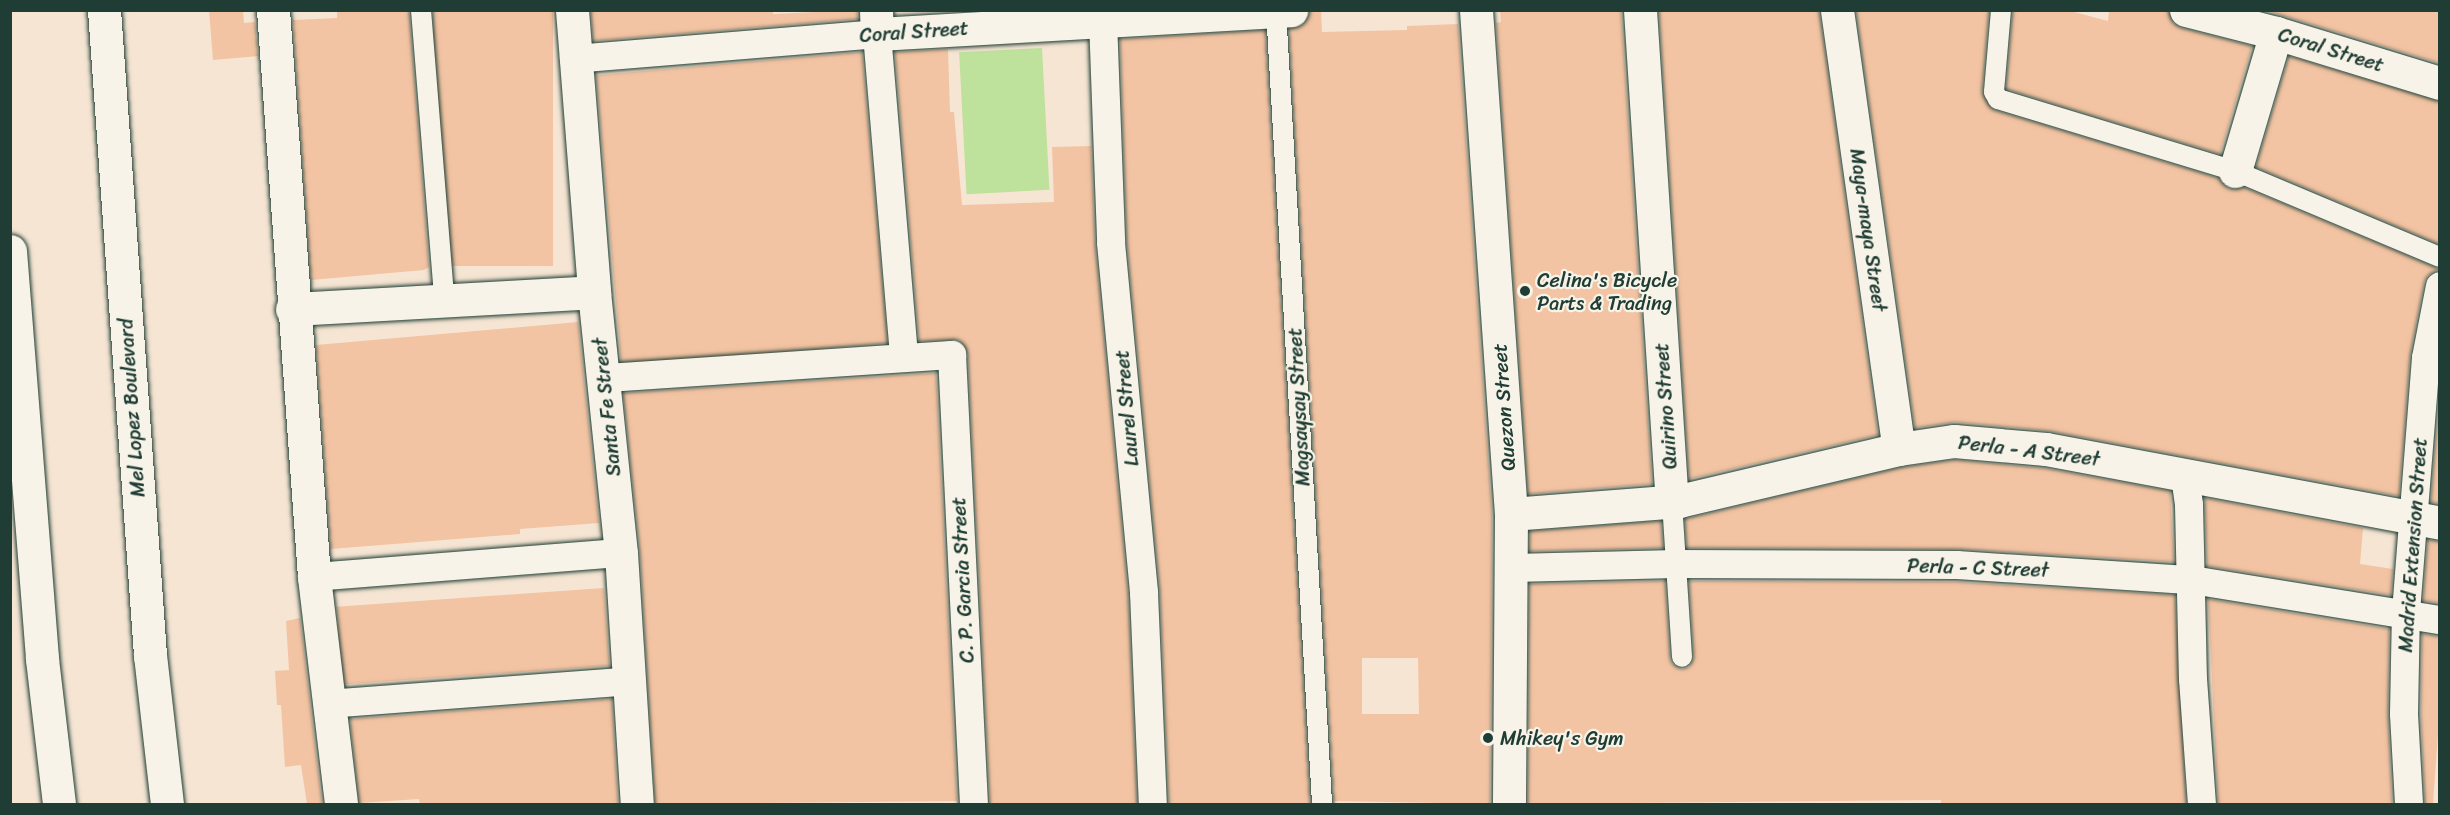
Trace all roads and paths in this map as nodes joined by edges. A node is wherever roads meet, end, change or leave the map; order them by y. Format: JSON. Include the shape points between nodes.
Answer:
{"nodes":[{"id":1,"x":104,"y":10,"type":"edge"},
{"id":2,"x":273,"y":10,"type":"edge"},
{"id":3,"x":421,"y":10,"type":"edge"},
{"id":4,"x":572,"y":10,"type":"edge"},
{"id":5,"x":1476,"y":10,"type":"edge"},
{"id":6,"x":1640,"y":10,"type":"edge"},
{"id":7,"x":1837,"y":10,"type":"edge"},
{"id":8,"x":2001,"y":10,"type":"edge"},
{"id":9,"x":2186,"y":10,"type":"edge"},
{"id":10,"x":1281,"y":11,"type":"edge"},
{"id":11,"x":1102,"y":15,"type":"edge"},
{"id":12,"x":876,"y":22,"type":"edge"},
{"id":13,"x":2276,"y":33,"type":"junction"},
{"id":14,"x":574,"y":59,"type":"junction"},
{"id":15,"x":2439,"y":83,"type":"edge"},
{"id":16,"x":2235,"y":171,"type":"junction"},
{"id":17,"x":10,"y":251,"type":"edge"},
{"id":18,"x":2439,"y":257,"type":"edge"},
{"id":19,"x":2439,"y":286,"type":"edge"},
{"id":20,"x":594,"y":292,"type":"junction"},
{"id":21,"x":444,"y":298,"type":"junction"},
{"id":22,"x":292,"y":309,"type":"junction"},
{"id":23,"x":904,"y":358,"type":"junction"},
{"id":24,"x":606,"y":378,"type":"junction"},
{"id":25,"x":1899,"y":449,"type":"junction"},
{"id":26,"x":2185,"y":476,"type":"junction"},
{"id":27,"x":1672,"y":502,"type":"junction"},
{"id":28,"x":1512,"y":514,"type":"junction"},
{"id":29,"x":2427,"y":520,"type":"edge"},
{"id":30,"x":621,"y":553,"type":"junction"},
{"id":31,"x":1676,"y":564,"type":"junction"},
{"id":32,"x":1513,"y":568,"type":"junction"},
{"id":33,"x":314,"y":578,"type":"junction"},
{"id":34,"x":2192,"y":580,"type":"junction"},
{"id":35,"x":2406,"y":612,"type":"junction"},
{"id":36,"x":2439,"y":620,"type":"edge"},
{"id":37,"x":1682,"y":657,"type":"dead end"},
{"id":38,"x":631,"y":681,"type":"junction"},
{"id":39,"x":328,"y":704,"type":"junction"},
{"id":40,"x":59,"y":804,"type":"edge"},
{"id":41,"x":167,"y":804,"type":"edge"},
{"id":42,"x":342,"y":804,"type":"edge"},
{"id":43,"x":638,"y":804,"type":"edge"},
{"id":44,"x":974,"y":804,"type":"edge"},
{"id":45,"x":1153,"y":804,"type":"edge"},
{"id":46,"x":1322,"y":804,"type":"edge"},
{"id":47,"x":1509,"y":804,"type":"edge"},
{"id":48,"x":2202,"y":804,"type":"edge"},
{"id":49,"x":2409,"y":804,"type":"edge"}],
"edges":[{"from":1,"to":41,"type":"main road","name":"Mel Lopez Boulevard","via":[[150,654]]},
{"from":2,"to":22,"type":"main road"},
{"from":3,"to":21,"type":"lane"},
{"from":4,"to":14,"type":"main road","name":"Santa Fe Street"},
{"from":5,"to":28,"type":"main road","name":"Quezon Street"},
{"from":6,"to":27,"type":"main road","name":"Quirino Street"},
{"from":7,"to":25,"type":"main road","name":"Maya-maya Street"},
{"from":8,"to":16,"type":"lane","via":[[1997,98]]},
{"from":9,"to":13,"type":"main road","name":"Coral Street"},
{"from":10,"to":11,"type":"main road","name":"Coral Street"},
{"from":10,"to":46,"type":"lane","name":"Magsaysay Street"},
{"from":11,"to":12,"type":"main road","name":"Coral Street"},
{"from":11,"to":45,"type":"street","name":"Laurel Street","via":[[1112,243],[1144,593]]},
{"from":12,"to":14,"type":"street","name":"Coral Street"},
{"from":12,"to":23,"type":"street"},
{"from":13,"to":15,"type":"main road","name":"Coral Street"},
{"from":13,"to":16,"type":"main road"},
{"from":14,"to":20,"type":"main road","name":"Santa Fe Street"},
{"from":16,"to":18,"type":"lane"},
{"from":17,"to":40,"type":"main road","via":[[42,659]]},
{"from":19,"to":29,"type":"street","name":"Madrid Extension Street","via":[[2426,358]]},
{"from":20,"to":21,"type":"main road"},
{"from":20,"to":24,"type":"main road","name":"Santa Fe Street"},
{"from":21,"to":22,"type":"main road"},
{"from":22,"to":33,"type":"main road"},
{"from":23,"to":24,"type":"street"},
{"from":23,"to":44,"type":"street","name":"C. P. Garcia Street","via":[[952,355]]},
{"from":24,"to":30,"type":"main road","name":"Santa Fe Street"},
{"from":25,"to":26,"type":"main road","name":"Perla - A Street","via":[[1966,442],[2046,449]]},
{"from":25,"to":27,"type":"main road","name":"Perla - A Street"},
{"from":26,"to":29,"type":"main road","name":"Perla - A Street"},
{"from":26,"to":34,"type":"street"},
{"from":27,"to":28,"type":"main road","name":"Perla - A Street"},
{"from":27,"to":31,"type":"lane","name":"Quirino Street"},
{"from":28,"to":32,"type":"main road","name":"Quezon Street"},
{"from":29,"to":35,"type":"street","name":"Madrid Extension Street"},
{"from":30,"to":33,"type":"street"},
{"from":30,"to":38,"type":"main road","name":"Santa Fe Street"},
{"from":31,"to":32,"type":"street","name":"Perla - C Street"},
{"from":31,"to":34,"type":"street","name":"Perla - C Street","via":[[1957,565]]},
{"from":31,"to":37,"type":"lane","name":"Quirino Street"},
{"from":32,"to":47,"type":"main road","name":"Quezon Street"},
{"from":33,"to":39,"type":"main road"},
{"from":34,"to":35,"type":"street","name":"Perla - C Street"},
{"from":34,"to":48,"type":"street"},
{"from":35,"to":36,"type":"street","name":"Perla - C Street"},
{"from":35,"to":49,"type":"street","name":"Madrid Extension Street","via":[[2404,714]]},
{"from":38,"to":39,"type":"street"},
{"from":38,"to":43,"type":"main road","name":"Santa Fe Street"},
{"from":39,"to":42,"type":"main road"}]}
